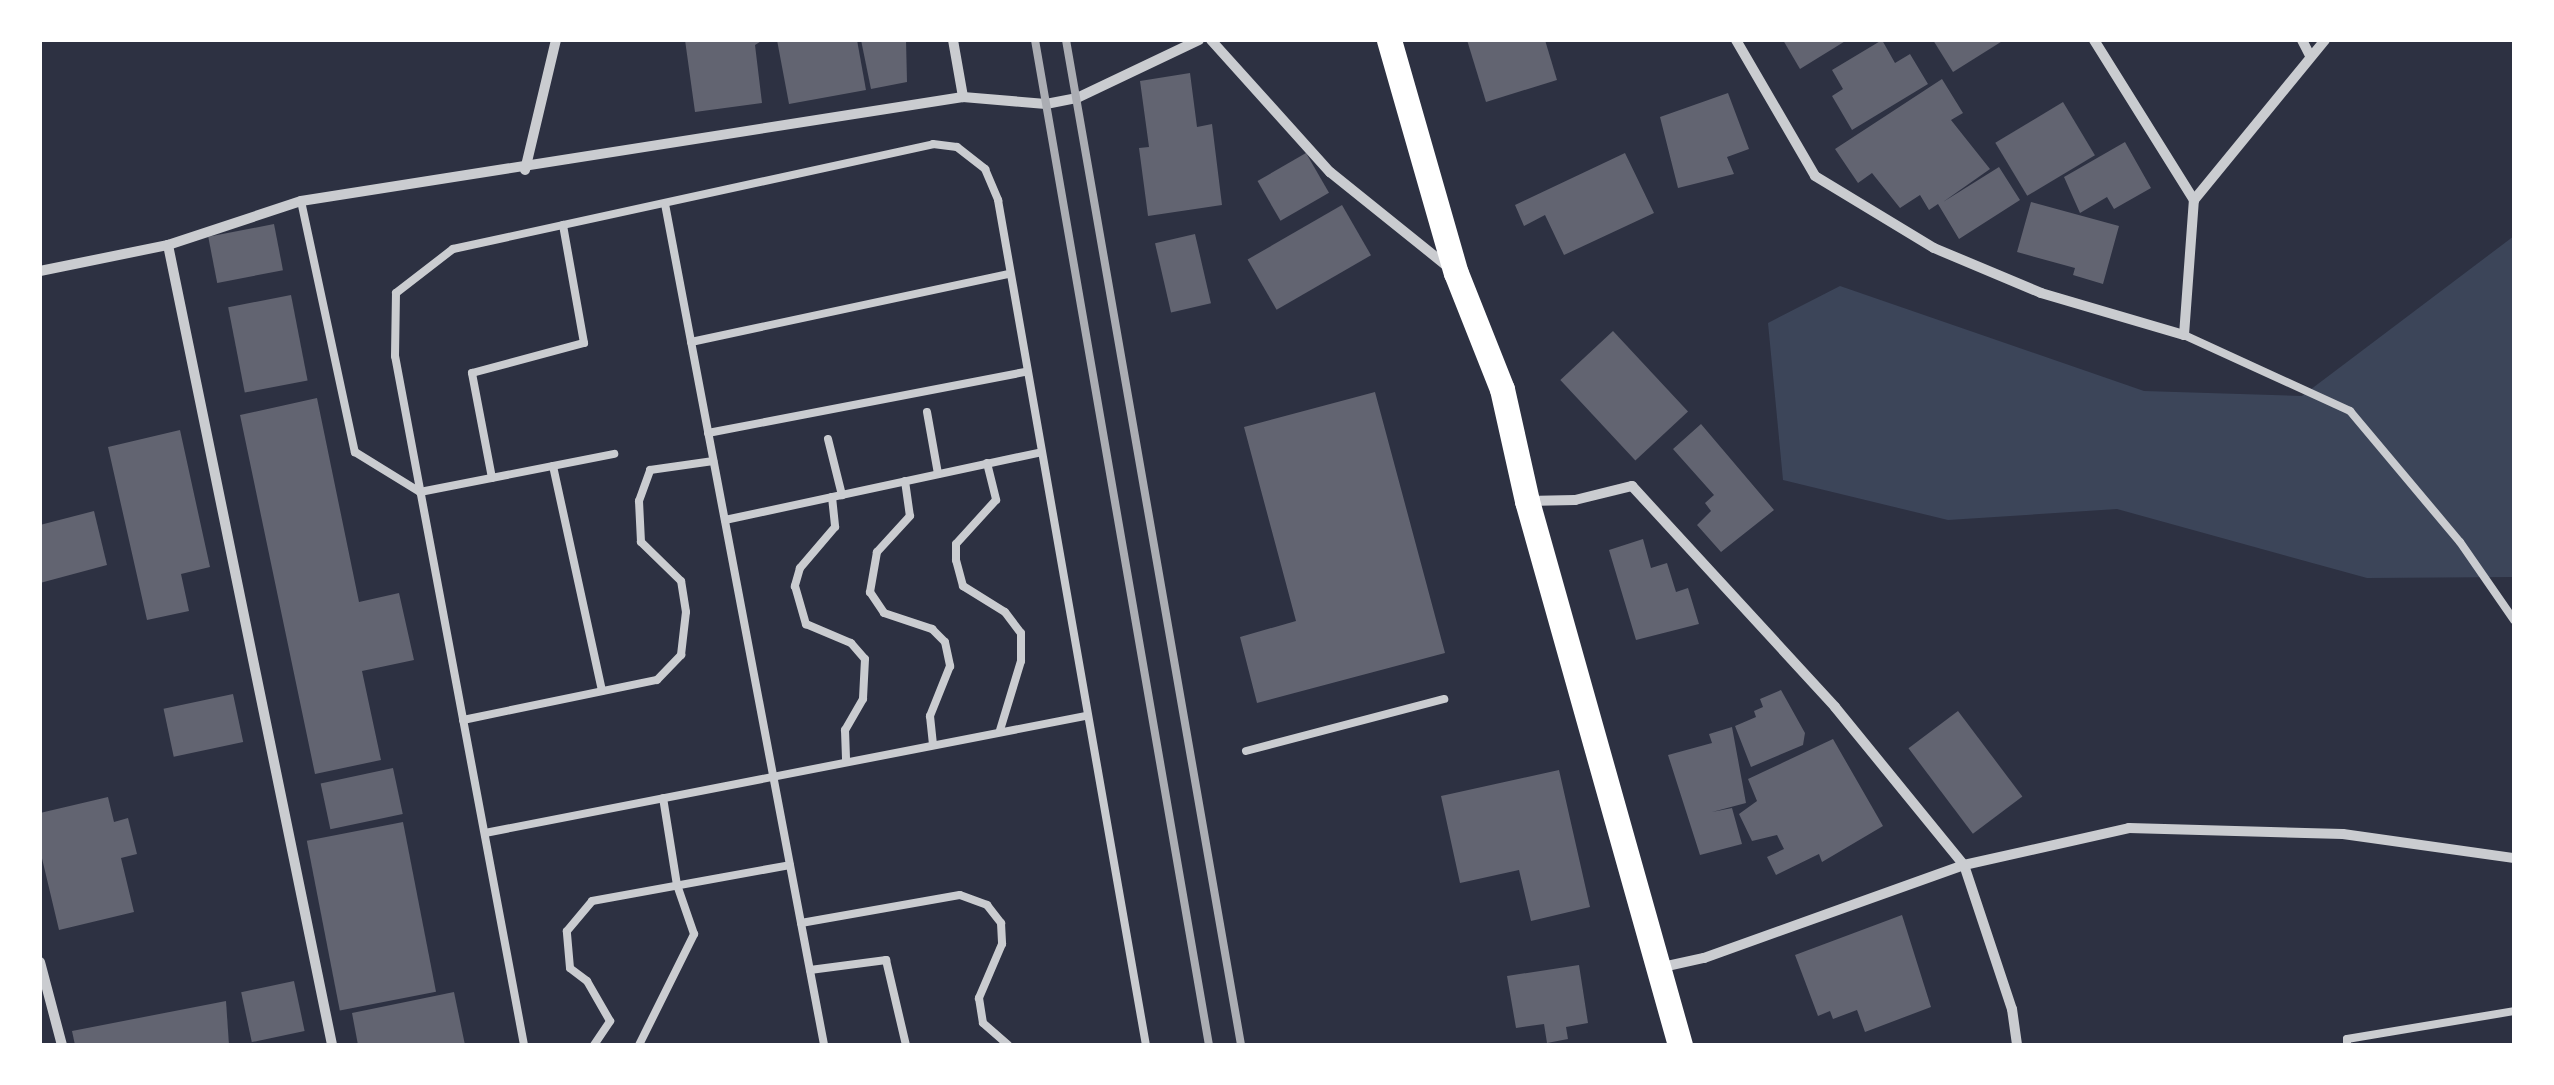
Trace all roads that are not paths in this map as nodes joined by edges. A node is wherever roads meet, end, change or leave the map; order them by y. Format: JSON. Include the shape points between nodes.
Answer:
{"nodes":[{"id":1,"x":556,"y":40,"type":"edge"},
{"id":2,"x":953,"y":40,"type":"edge"},
{"id":3,"x":1199,"y":40,"type":"edge"},
{"id":4,"x":1212,"y":40,"type":"edge"},
{"id":5,"x":1389,"y":40,"type":"edge"},
{"id":6,"x":1736,"y":40,"type":"edge"},
{"id":7,"x":2094,"y":40,"type":"edge"},
{"id":8,"x":2302,"y":40,"type":"edge"},
{"id":9,"x":2325,"y":40,"type":"edge"},
{"id":10,"x":2310,"y":56,"type":"junction"},
{"id":11,"x":963,"y":98,"type":"junction"},
{"id":12,"x":525,"y":170,"type":"junction"},
{"id":13,"x":2194,"y":200,"type":"junction"},
{"id":14,"x":302,"y":202,"type":"junction"},
{"id":15,"x":665,"y":204,"type":"junction"},
{"id":16,"x":563,"y":225,"type":"junction"},
{"id":17,"x":168,"y":245,"type":"junction"},
{"id":18,"x":40,"y":271,"type":"edge"},
{"id":19,"x":1456,"y":272,"type":"junction"},
{"id":20,"x":1008,"y":274,"type":"junction"},
{"id":21,"x":2184,"y":335,"type":"junction"},
{"id":22,"x":691,"y":342,"type":"junction"},
{"id":23,"x":1025,"y":372,"type":"junction"},
{"id":24,"x":927,"y":412,"type":"dead end"},
{"id":25,"x":708,"y":433,"type":"junction"},
{"id":26,"x":828,"y":439,"type":"dead end"},
{"id":27,"x":1041,"y":452,"type":"junction"},
{"id":28,"x":614,"y":454,"type":"dead end"},
{"id":29,"x":714,"y":461,"type":"junction"},
{"id":30,"x":987,"y":463,"type":"junction"},
{"id":31,"x":553,"y":466,"type":"junction"},
{"id":32,"x":938,"y":474,"type":"junction"},
{"id":33,"x":492,"y":478,"type":"junction"},
{"id":34,"x":904,"y":482,"type":"junction"},
{"id":35,"x":420,"y":492,"type":"junction"},
{"id":36,"x":842,"y":495,"type":"junction"},
{"id":37,"x":832,"y":497,"type":"junction"},
{"id":38,"x":1528,"y":501,"type":"junction"},
{"id":39,"x":725,"y":520,"type":"junction"},
{"id":40,"x":2514,"y":620,"type":"edge"},
{"id":41,"x":602,"y":692,"type":"junction"},
{"id":42,"x":1444,"y":699,"type":"dead end"},
{"id":43,"x":1084,"y":716,"type":"junction"},
{"id":44,"x":463,"y":720,"type":"junction"},
{"id":45,"x":1000,"y":730,"type":"junction"},
{"id":46,"x":933,"y":744,"type":"junction"},
{"id":47,"x":1246,"y":751,"type":"dead end"},
{"id":48,"x":846,"y":761,"type":"junction"},
{"id":49,"x":774,"y":776,"type":"junction"},
{"id":50,"x":663,"y":798,"type":"junction"},
{"id":51,"x":485,"y":833,"type":"junction"},
{"id":52,"x":2514,"y":858,"type":"edge"},
{"id":53,"x":790,"y":865,"type":"junction"},
{"id":54,"x":1964,"y":865,"type":"junction"},
{"id":55,"x":677,"y":886,"type":"junction"},
{"id":56,"x":801,"y":923,"type":"junction"},
{"id":57,"x":40,"y":962,"type":"edge"},
{"id":58,"x":1657,"y":968,"type":"junction"},
{"id":59,"x":810,"y":970,"type":"junction"},
{"id":60,"x":44,"y":995,"type":"edge"},
{"id":61,"x":2514,"y":1010,"type":"edge"},
{"id":62,"x":62,"y":1045,"type":"edge"},
{"id":63,"x":332,"y":1045,"type":"edge"},
{"id":64,"x":524,"y":1045,"type":"edge"},
{"id":65,"x":594,"y":1045,"type":"edge"},
{"id":66,"x":639,"y":1045,"type":"edge"},
{"id":67,"x":824,"y":1045,"type":"edge"},
{"id":68,"x":906,"y":1045,"type":"edge"},
{"id":69,"x":1008,"y":1045,"type":"edge"},
{"id":70,"x":1146,"y":1045,"type":"edge"},
{"id":71,"x":1680,"y":1045,"type":"edge"},
{"id":72,"x":2016,"y":1045,"type":"edge"},
{"id":73,"x":2348,"y":1045,"type":"edge"}],
"edges":[{"from":1,"to":12,"type":"street"},
{"from":2,"to":11,"type":"street"},
{"from":3,"to":11,"type":"street","via":[[1078,98],[1046,104]]},
{"from":4,"to":19,"type":"street","via":[[1330,172]]},
{"from":5,"to":19,"type":"main road"},
{"from":6,"to":21,"type":"street","via":[[1814,176],[1934,248],[2042,293]]},
{"from":7,"to":13,"type":"street"},
{"from":8,"to":10,"type":"street"},
{"from":9,"to":10,"type":"street"},
{"from":10,"to":13,"type":"street"},
{"from":11,"to":12,"type":"street"},
{"from":12,"to":14,"type":"street"},
{"from":13,"to":21,"type":"street"},
{"from":14,"to":17,"type":"street"},
{"from":14,"to":35,"type":"lane","via":[[355,452]]},
{"from":15,"to":16,"type":"lane"},
{"from":15,"to":20,"type":"lane","via":[[934,144],[957,148],[985,169],[998,200]]},
{"from":15,"to":22,"type":"lane"},
{"from":16,"to":33,"type":"lane","via":[[584,343],[472,373]]},
{"from":16,"to":35,"type":"lane","via":[[453,249],[396,293],[396,356]]},
{"from":17,"to":18,"type":"street"},
{"from":17,"to":63,"type":"street"},
{"from":19,"to":38,"type":"main road","via":[[1502,388]]},
{"from":20,"to":22,"type":"lane"},
{"from":20,"to":23,"type":"lane"},
{"from":21,"to":40,"type":"lane","via":[[2350,411],[2460,542]]},
{"from":22,"to":25,"type":"lane"},
{"from":23,"to":25,"type":"lane"},
{"from":23,"to":27,"type":"lane"},
{"from":24,"to":32,"type":"lane"},
{"from":25,"to":29,"type":"lane"},
{"from":26,"to":36,"type":"lane"},
{"from":27,"to":30,"type":"lane"},
{"from":27,"to":43,"type":"lane"},
{"from":28,"to":31,"type":"lane"},
{"from":29,"to":39,"type":"lane"},
{"from":29,"to":41,"type":"lane","via":[[650,470],[638,501],[642,542],[681,581],[681,655],[656,680]]},
{"from":30,"to":32,"type":"lane"},
{"from":30,"to":45,"type":"lane","via":[[996,500],[956,544],[956,560],[962,586],[1005,612],[1021,633],[1021,661]]},
{"from":31,"to":33,"type":"lane"},
{"from":31,"to":41,"type":"lane"},
{"from":32,"to":34,"type":"lane"},
{"from":33,"to":35,"type":"lane"},
{"from":34,"to":36,"type":"lane"},
{"from":34,"to":46,"type":"lane","via":[[910,516],[877,552],[870,592],[884,613],[932,629],[945,642],[950,666],[930,716]]},
{"from":35,"to":44,"type":"lane"},
{"from":36,"to":37,"type":"lane"},
{"from":37,"to":39,"type":"lane"},
{"from":37,"to":48,"type":"lane","via":[[834,527],[800,568],[796,586],[806,624],[851,643],[864,659],[863,699],[845,730]]},
{"from":38,"to":54,"type":"street","via":[[1575,500],[1632,486],[1834,708]]},
{"from":38,"to":58,"type":"main road"},
{"from":39,"to":49,"type":"lane"},
{"from":41,"to":44,"type":"lane"},
{"from":42,"to":47,"type":"lane"},
{"from":43,"to":45,"type":"lane"},
{"from":43,"to":70,"type":"lane"},
{"from":44,"to":51,"type":"lane"},
{"from":45,"to":46,"type":"lane"},
{"from":46,"to":48,"type":"lane"},
{"from":48,"to":49,"type":"lane"},
{"from":49,"to":50,"type":"lane"},
{"from":49,"to":53,"type":"lane"},
{"from":50,"to":51,"type":"lane"},
{"from":50,"to":55,"type":"lane"},
{"from":51,"to":64,"type":"lane"},
{"from":52,"to":54,"type":"street","via":[[2343,834],[2130,828]]},
{"from":53,"to":55,"type":"lane"},
{"from":53,"to":56,"type":"lane"},
{"from":54,"to":58,"type":"street","via":[[1704,958]]},
{"from":54,"to":72,"type":"street","via":[[2012,1009]]},
{"from":55,"to":65,"type":"lane","via":[[592,901],[568,931],[570,968],[587,980],[610,1021]]},
{"from":55,"to":66,"type":"lane","via":[[694,934]]},
{"from":56,"to":59,"type":"lane"},
{"from":56,"to":69,"type":"lane","via":[[960,894],[987,905],[1000,923],[1002,944],[979,998],[983,1022]]},
{"from":57,"to":60,"type":"street"},
{"from":58,"to":71,"type":"main road"},
{"from":59,"to":67,"type":"lane"},
{"from":59,"to":68,"type":"lane","via":[[886,960]]},
{"from":60,"to":62,"type":"street"},
{"from":61,"to":73,"type":"lane","via":[[2346,1039]]}]}
